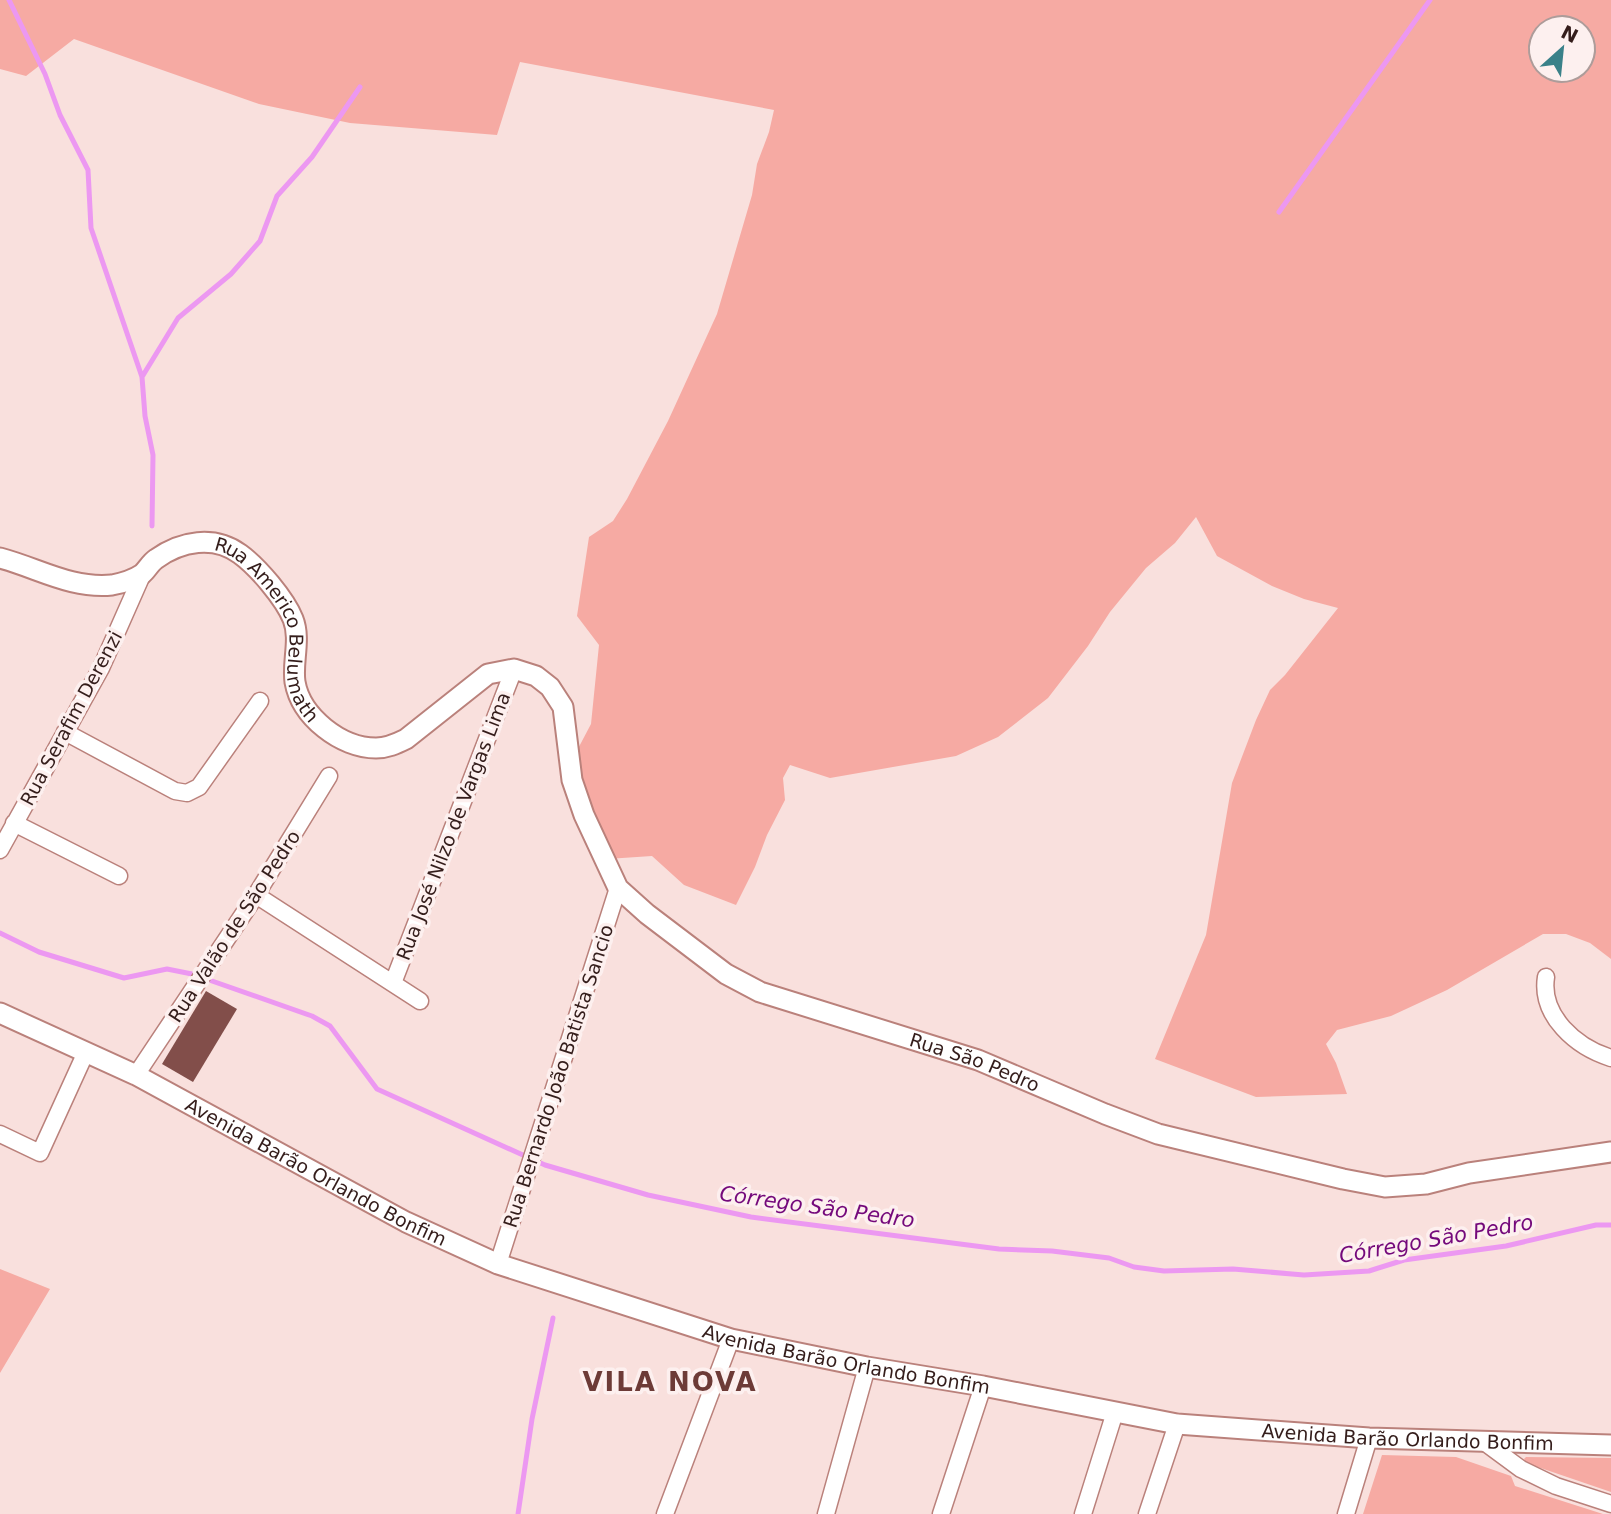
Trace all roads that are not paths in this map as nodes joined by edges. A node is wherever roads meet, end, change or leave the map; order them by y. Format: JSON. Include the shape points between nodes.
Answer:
{"nodes":[{"id":1,"x":0,"y":558,"type":"edge"},
{"id":2,"x":143,"y":573,"type":"junction"},
{"id":3,"x":514,"y":669,"type":"junction"},
{"id":4,"x":260,"y":701,"type":"dead end"},
{"id":5,"x":65,"y":732,"type":"junction"},
{"id":6,"x":329,"y":776,"type":"dead end"},
{"id":7,"x":14,"y":823,"type":"junction"},
{"id":8,"x":0,"y":850,"type":"edge"},
{"id":9,"x":119,"y":876,"type":"dead end"},
{"id":10,"x":618,"y":888,"type":"junction"},
{"id":11,"x":256,"y":895,"type":"junction"},
{"id":12,"x":1546,"y":977,"type":"dead end"},
{"id":13,"x":393,"y":983,"type":"junction"},
{"id":14,"x":420,"y":1001,"type":"dead end"},
{"id":15,"x":0,"y":1013,"type":"edge"},
{"id":16,"x":86,"y":1052,"type":"junction"},
{"id":17,"x":1611,"y":1058,"type":"edge"},
{"id":18,"x":136,"y":1075,"type":"junction"},
{"id":19,"x":0,"y":1134,"type":"edge"},
{"id":20,"x":1611,"y":1152,"type":"edge"},
{"id":21,"x":498,"y":1264,"type":"junction"},
{"id":22,"x":731,"y":1339,"type":"junction"},
{"id":23,"x":867,"y":1367,"type":"junction"},
{"id":24,"x":983,"y":1386,"type":"junction"},
{"id":25,"x":1115,"y":1412,"type":"junction"},
{"id":26,"x":1177,"y":1424,"type":"junction"},
{"id":27,"x":1369,"y":1438,"type":"junction"},
{"id":28,"x":1483,"y":1441,"type":"junction"},
{"id":29,"x":1611,"y":1445,"type":"edge"},
{"id":30,"x":1611,"y":1504,"type":"edge"},
{"id":31,"x":665,"y":1514,"type":"edge"},
{"id":32,"x":826,"y":1514,"type":"edge"},
{"id":33,"x":941,"y":1514,"type":"edge"},
{"id":34,"x":1083,"y":1514,"type":"edge"},
{"id":35,"x":1147,"y":1514,"type":"edge"},
{"id":36,"x":1346,"y":1514,"type":"edge"}],
"edges":[{"from":1,"to":2,"type":"street","name":"Rua Americo Belumath","via":[[52,577],[92,585],[126,582]]},
{"from":2,"to":3,"type":"street","name":"Rua Americo Belumath","via":[[168,551],[187,544],[211,542],[240,554],[278,594],[294,622],[295,680],[304,705],[327,730],[360,746],[391,747],[488,674]]},
{"from":2,"to":5,"type":"street","name":"Rua Serafim Derenzi","via":[[101,668]]},
{"from":3,"to":10,"type":"street","name":"Rua São Pedro","via":[[543,681],[563,707],[572,780]]},
{"from":3,"to":13,"type":"street","name":"Rua José Nilzo de Vargas Lima"},
{"from":4,"to":5,"type":"street","via":[[199,787],[187,793],[175,791]]},
{"from":5,"to":7,"type":"street","name":"Rua Serafim Derenzi"},
{"from":6,"to":11,"type":"street","name":"Rua Valão de São Pedro"},
{"from":7,"to":8,"type":"street","name":"Rua Serafim Derenzi"},
{"from":7,"to":9,"type":"street","name":"Rua Serafim Derenzi"},
{"from":10,"to":20,"type":"street","name":"Rua São Pedro","via":[[726,974],[760,992],[978,1060],[1158,1134],[1385,1187]]},
{"from":10,"to":21,"type":"street","name":"Rua Bernardo João Batista Sancio"},
{"from":11,"to":13,"type":"street"},
{"from":11,"to":18,"type":"street","name":"Rua Valão de São Pedro"},
{"from":12,"to":17,"type":"street","via":[[1544,991],[1558,1023],[1574,1039]]},
{"from":13,"to":14,"type":"street"},
{"from":15,"to":16,"type":"street","name":"Avenida Barão Orlando Bonfim"},
{"from":16,"to":18,"type":"street","name":"Avenida Barão Orlando Bonfim"},
{"from":16,"to":19,"type":"street","via":[[40,1153]]},
{"from":18,"to":21,"type":"street","name":"Avenida Barão Orlando Bonfim","via":[[406,1222]]},
{"from":21,"to":22,"type":"street","name":"Avenida Barão Orlando Bonfim"},
{"from":22,"to":23,"type":"street","name":"Avenida Barão Orlando Bonfim"},
{"from":22,"to":31,"type":"street"},
{"from":23,"to":24,"type":"street","name":"Avenida Barão Orlando Bonfim"},
{"from":23,"to":32,"type":"street"},
{"from":24,"to":25,"type":"street","name":"Avenida Barão Orlando Bonfim"},
{"from":24,"to":33,"type":"street"},
{"from":25,"to":26,"type":"street","name":"Avenida Barão Orlando Bonfim"},
{"from":25,"to":34,"type":"street"},
{"from":26,"to":27,"type":"street","name":"Avenida Barão Orlando Bonfim"},
{"from":26,"to":35,"type":"street"},
{"from":27,"to":28,"type":"street","name":"Avenida Barão Orlando Bonfim"},
{"from":27,"to":36,"type":"street"},
{"from":28,"to":29,"type":"street","name":"Avenida Barão Orlando Bonfim"},
{"from":28,"to":30,"type":"street","via":[[1521,1469]]}]}
